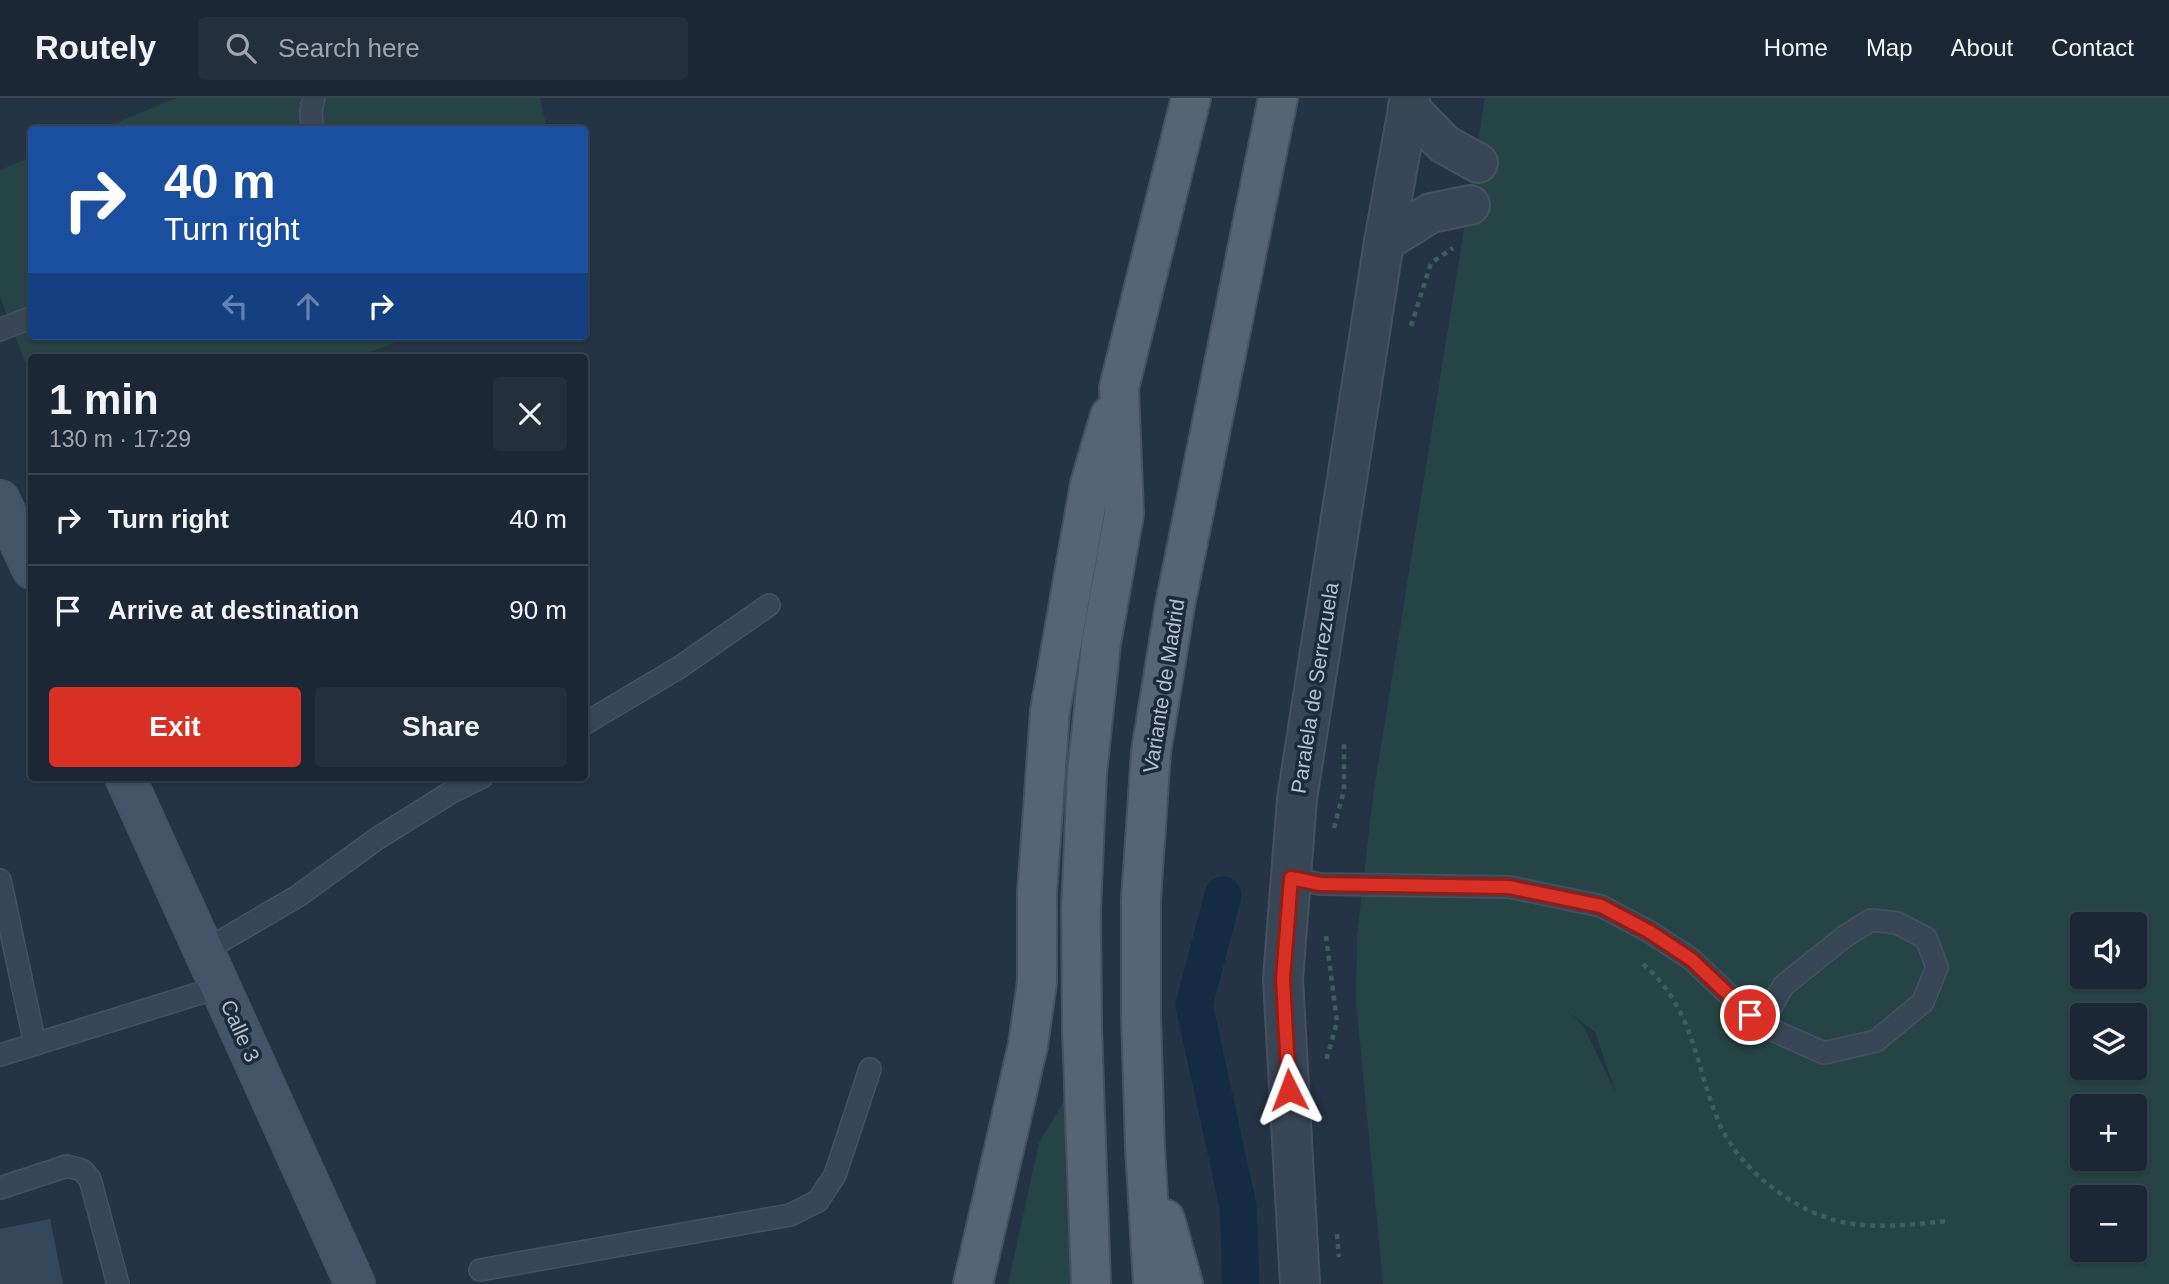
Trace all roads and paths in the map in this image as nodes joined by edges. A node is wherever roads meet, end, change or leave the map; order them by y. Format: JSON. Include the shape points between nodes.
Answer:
{"nodes":[{"id":1,"x":314,"y":98,"type":"edge"},
{"id":2,"x":1191,"y":98,"type":"edge"},
{"id":3,"x":1278,"y":98,"type":"edge"},
{"id":4,"x":1409,"y":102,"type":"edge"},
{"id":5,"x":312,"y":126,"type":"edge"},
{"id":6,"x":1478,"y":163,"type":"dead end"},
{"id":7,"x":1470,"y":205,"type":"joint"},
{"id":8,"x":1384,"y":242,"type":"junction"},
{"id":9,"x":28,"y":319,"type":"edge"},
{"id":10,"x":0,"y":330,"type":"edge"},
{"id":11,"x":1409,"y":332,"type":"dead end"},
{"id":12,"x":1119,"y":388,"type":"junction"},
{"id":13,"x":4,"y":518,"type":"edge"},
{"id":14,"x":28,"y":562,"type":"edge"},
{"id":15,"x":769,"y":604,"type":"dead end"},
{"id":16,"x":588,"y":722,"type":"edge"},
{"id":17,"x":1343,"y":734,"type":"dead end"},
{"id":18,"x":127,"y":781,"type":"edge"},
{"id":19,"x":474,"y":781,"type":"edge"},
{"id":20,"x":1334,"y":830,"type":"dead end"},
{"id":21,"x":0,"y":880,"type":"edge"},
{"id":22,"x":1305,"y":881,"type":"junction"},
{"id":23,"x":204,"y":951,"type":"junction"},
{"id":24,"x":1635,"y":958,"type":"dead end"},
{"id":25,"x":220,"y":987,"type":"junction"},
{"id":26,"x":1761,"y":1025,"type":"junction"},
{"id":27,"x":35,"y":1044,"type":"junction"},
{"id":28,"x":0,"y":1055,"type":"edge"},
{"id":29,"x":870,"y":1069,"type":"dead end"},
{"id":30,"x":1324,"y":1071,"type":"dead end"},
{"id":31,"x":1145,"y":1148,"type":"junction"},
{"id":32,"x":0,"y":1188,"type":"edge"},
{"id":33,"x":1948,"y":1221,"type":"dead end"},
{"id":34,"x":1337,"y":1233,"type":"dead end"},
{"id":35,"x":1339,"y":1259,"type":"dead end"},
{"id":36,"x":480,"y":1270,"type":"dead end"},
{"id":37,"x":118,"y":1284,"type":"edge"},
{"id":38,"x":355,"y":1284,"type":"edge"},
{"id":39,"x":973,"y":1284,"type":"edge"},
{"id":40,"x":1091,"y":1284,"type":"edge"},
{"id":41,"x":1153,"y":1284,"type":"edge"},
{"id":42,"x":1183,"y":1284,"type":"edge"},
{"id":43,"x":1300,"y":1284,"type":"edge"}],
"edges":[{"from":1,"to":5,"type":"lane"},
{"from":2,"to":12,"type":"main road"},
{"from":3,"to":31,"type":"main road","name":"Variante de Madrid","via":[[1175,605],[1151,752],[1141,901]]},
{"from":4,"to":6,"type":"street","via":[[1444,144]]},
{"from":4,"to":8,"type":"street","name":"Paralela de Serrezuela"},
{"from":7,"to":8,"type":"street","via":[[1430,213]]},
{"from":7,"to":11,"type":"path","via":[[1465,240],[1431,262]]},
{"from":8,"to":22,"type":"street","name":"Paralela de Serrezuela","via":[[1297,799]]},
{"from":9,"to":10,"type":"lane"},
{"from":12,"to":39,"type":"main road","via":[[1090,484],[1054,685],[1037,893],[1037,982],[1028,1045]]},
{"from":12,"to":40,"type":"main road","via":[[1124,514],[1101,643],[1091,734],[1081,909]]},
{"from":13,"to":14,"type":"main road"},
{"from":15,"to":16,"type":"lane","via":[[680,667]]},
{"from":17,"to":20,"type":"path","via":[[1344,790]]},
{"from":18,"to":23,"type":"main road","name":"Calle 3"},
{"from":19,"to":23,"type":"lane","via":[[429,805],[298,896]]},
{"from":21,"to":27,"type":"lane"},
{"from":22,"to":26,"type":"lane","via":[[1509,887],[1601,906],[1692,960]]},
{"from":22,"to":30,"type":"path","via":[[1337,1022]]},
{"from":22,"to":43,"type":"street","name":"Paralela de Serrezuela","via":[[1283,979]]},
{"from":23,"to":25,"type":"main road","name":"Calle 3"},
{"from":24,"to":33,"type":"path","via":[[1679,1007],[1721,1126],[1752,1170],[1772,1188],[1819,1215],[1846,1223],[1880,1226]]},
{"from":25,"to":27,"type":"lane"},
{"from":25,"to":38,"type":"main road","name":"Calle 3"},
{"from":26,"to":26,"type":"lane","via":[[1824,1053],[1876,1041],[1923,1002],[1937,968],[1926,938],[1897,923],[1871,920],[1783,986]]},
{"from":27,"to":28,"type":"lane"},
{"from":29,"to":36,"type":"lane","via":[[835,1175],[818,1201],[790,1215]]},
{"from":31,"to":41,"type":"main road","name":"Variante de Madrid"},
{"from":31,"to":42,"type":"main road"},
{"from":32,"to":37,"type":"lane","via":[[67,1166],[82,1170],[90,1179]]},
{"from":34,"to":35,"type":"path"}]}
